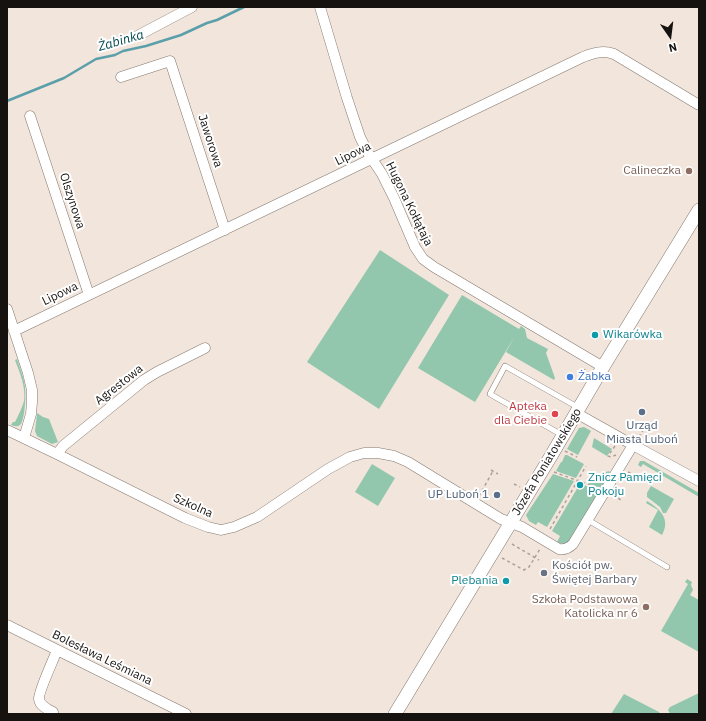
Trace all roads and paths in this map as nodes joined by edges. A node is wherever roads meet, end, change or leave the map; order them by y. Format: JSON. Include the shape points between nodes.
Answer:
{"nodes":[{"id":1,"x":192,"y":7,"type":"edge"},
{"id":2,"x":320,"y":7,"type":"edge"},
{"id":3,"x":140,"y":35,"type":"dead end"},
{"id":4,"x":121,"y":77,"type":"dead end"},
{"id":5,"x":699,"y":105,"type":"edge"},
{"id":6,"x":30,"y":116,"type":"dead end"},
{"id":7,"x":372,"y":159,"type":"junction"},
{"id":8,"x":699,"y":210,"type":"edge"},
{"id":9,"x":225,"y":230,"type":"junction"},
{"id":10,"x":89,"y":295,"type":"junction"},
{"id":11,"x":8,"y":313,"type":"edge"},
{"id":12,"x":14,"y":331,"type":"junction"},
{"id":13,"x":205,"y":348,"type":"dead end"},
{"id":14,"x":603,"y":367,"type":"junction"},
{"id":15,"x":586,"y":369,"type":"dead end"},
{"id":16,"x":585,"y":382,"type":"dead end"},
{"id":17,"x":578,"y":411,"type":"junction"},
{"id":18,"x":648,"y":422,"type":"dead end"},
{"id":19,"x":7,"y":430,"type":"edge"},
{"id":20,"x":563,"y":435,"type":"junction"},
{"id":21,"x":24,"y":438,"type":"junction"},
{"id":22,"x":635,"y":442,"type":"junction"},
{"id":23,"x":617,"y":443,"type":"dead end"},
{"id":24,"x":564,"y":450,"type":"dead end"},
{"id":25,"x":57,"y":454,"type":"junction"},
{"id":26,"x":577,"y":457,"type":"dead end"},
{"id":27,"x":610,"y":457,"type":"dead end"},
{"id":28,"x":586,"y":466,"type":"dead end"},
{"id":29,"x":627,"y":471,"type":"dead end"},
{"id":30,"x":555,"y":472,"type":"dead end"},
{"id":31,"x":498,"y":474,"type":"dead end"},
{"id":32,"x":636,"y":476,"type":"dead end"},
{"id":33,"x":577,"y":481,"type":"junction"},
{"id":34,"x":699,"y":482,"type":"edge"},
{"id":35,"x":514,"y":484,"type":"dead end"},
{"id":36,"x":587,"y":485,"type":"dead end"},
{"id":37,"x":520,"y":487,"type":"dead end"},
{"id":38,"x":612,"y":495,"type":"dead end"},
{"id":39,"x":477,"y":499,"type":"dead end"},
{"id":40,"x":622,"y":500,"type":"dead end"},
{"id":41,"x":588,"y":520,"type":"junction"},
{"id":42,"x":511,"y":523,"type":"junction"},
{"id":43,"x":550,"y":529,"type":"dead end"},
{"id":44,"x":508,"y":542,"type":"dead end"},
{"id":45,"x":541,"y":547,"type":"dead end"},
{"id":46,"x":500,"y":556,"type":"dead end"},
{"id":47,"x":535,"y":557,"type":"junction"},
{"id":48,"x":539,"y":560,"type":"dead end"},
{"id":49,"x":667,"y":568,"type":"dead end"},
{"id":50,"x":7,"y":625,"type":"edge"},
{"id":51,"x":57,"y":650,"type":"junction"},
{"id":52,"x":53,"y":712,"type":"dead end"},
{"id":53,"x":186,"y":714,"type":"edge"},
{"id":54,"x":395,"y":714,"type":"edge"}],
"edges":[{"from":1,"to":3,"type":"street"},
{"from":2,"to":7,"type":"street","name":"Hugona Kołłątaja","via":[[357,130]]},
{"from":4,"to":9,"type":"street","name":"Jaworowa","via":[[170,61]]},
{"from":5,"to":7,"type":"street","name":"Lipowa","via":[[618,56],[600,52],[586,56]]},
{"from":6,"to":10,"type":"street","name":"Olszynowa"},
{"from":7,"to":9,"type":"street","name":"Lipowa"},
{"from":7,"to":14,"type":"street","name":"Hugona Kołłątaja","via":[[394,198],[415,247],[428,263]]},
{"from":8,"to":14,"type":"street","name":"Józefa Poniatowskiego"},
{"from":9,"to":10,"type":"street","name":"Lipowa"},
{"from":10,"to":12,"type":"street","name":"Lipowa"},
{"from":11,"to":12,"type":"street"},
{"from":12,"to":21,"type":"street","via":[[32,390],[31,414]]},
{"from":13,"to":25,"type":"street","name":"Agrestowa","via":[[144,380],[62,446]]},
{"from":14,"to":17,"type":"street","name":"Józefa Poniatowskiego"},
{"from":15,"to":16,"type":"path","via":[[580,380]]},
{"from":17,"to":20,"type":"street","name":"Józefa Poniatowskiego"},
{"from":17,"to":20,"type":"lane","via":[[505,366],[490,394]]},
{"from":17,"to":22,"type":"street"},
{"from":18,"to":22,"type":"path"},
{"from":19,"to":21,"type":"street","name":"Szkolna"},
{"from":20,"to":42,"type":"street","name":"Józefa Poniatowskiego"},
{"from":21,"to":25,"type":"street","name":"Szkolna"},
{"from":22,"to":34,"type":"street"},
{"from":22,"to":41,"type":"street"},
{"from":23,"to":27,"type":"path","via":[[608,456]]},
{"from":24,"to":26,"type":"path"},
{"from":25,"to":42,"type":"street","name":"Szkolna","via":[[185,518],[214,529],[227,529],[249,520],[344,459],[371,453],[402,459]]},
{"from":28,"to":33,"type":"path"},
{"from":29,"to":32,"type":"path"},
{"from":30,"to":33,"type":"path"},
{"from":31,"to":39,"type":"path","via":[[492,471]]},
{"from":33,"to":36,"type":"path"},
{"from":33,"to":43,"type":"path"},
{"from":35,"to":37,"type":"path"},
{"from":38,"to":40,"type":"path"},
{"from":41,"to":42,"type":"street","name":"Szkolna","via":[[573,544],[566,549],[559,549]]},
{"from":41,"to":49,"type":"lane"},
{"from":42,"to":54,"type":"street","name":"Józefa Poniatowskiego"},
{"from":44,"to":47,"type":"path"},
{"from":45,"to":47,"type":"path"},
{"from":46,"to":47,"type":"path","via":[[524,570]]},
{"from":47,"to":48,"type":"path"},
{"from":50,"to":51,"type":"street","name":"Bolesława Leśmiana"},
{"from":51,"to":52,"type":"street","via":[[39,699],[42,706]]},
{"from":51,"to":53,"type":"street","name":"Bolesława Leśmiana"}]}
